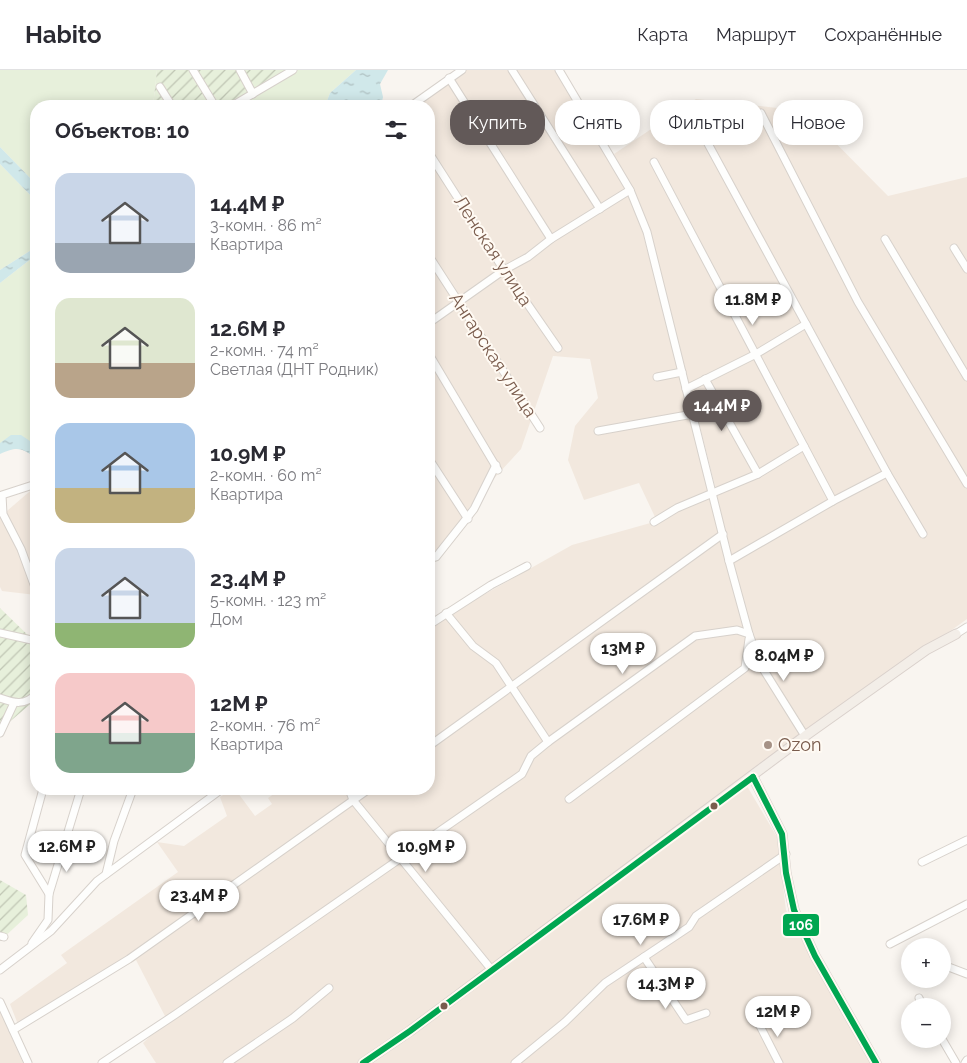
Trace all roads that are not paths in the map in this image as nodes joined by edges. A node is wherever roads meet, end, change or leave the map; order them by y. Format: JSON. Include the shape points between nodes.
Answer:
{"nodes":[{"id":1,"x":193,"y":70,"type":"edge"},
{"id":2,"x":240,"y":70,"type":"edge"},
{"id":3,"x":462,"y":70,"type":"edge"},
{"id":4,"x":512,"y":70,"type":"edge"},
{"id":5,"x":558,"y":70,"type":"edge"},
{"id":6,"x":288,"y":71,"type":"edge"},
{"id":7,"x":449,"y":78,"type":"junction"},
{"id":8,"x":160,"y":87,"type":"dead end"},
{"id":9,"x":253,"y":94,"type":"junction"},
{"id":10,"x":168,"y":100,"type":"edge"},
{"id":11,"x":211,"y":100,"type":"edge"},
{"id":12,"x":242,"y":100,"type":"edge"},
{"id":13,"x":419,"y":100,"type":"edge"},
{"id":14,"x":763,"y":117,"type":"edge"},
{"id":15,"x":709,"y":145,"type":"edge"},
{"id":16,"x":435,"y":162,"type":"edge"},
{"id":17,"x":654,"y":162,"type":"dead end"},
{"id":18,"x":630,"y":190,"type":"junction"},
{"id":19,"x":600,"y":209,"type":"junction"},
{"id":20,"x":551,"y":239,"type":"junction"},
{"id":21,"x":886,"y":239,"type":"dead end"},
{"id":22,"x":954,"y":248,"type":"dead end"},
{"id":23,"x":435,"y":265,"type":"edge"},
{"id":24,"x":967,"y":269,"type":"edge"},
{"id":25,"x":504,"y":270,"type":"junction"},
{"id":26,"x":459,"y":302,"type":"junction"},
{"id":27,"x":435,"y":319,"type":"edge"},
{"id":28,"x":806,"y":324,"type":"junction"},
{"id":29,"x":558,"y":348,"type":"dead end"},
{"id":30,"x":756,"y":354,"type":"junction"},
{"id":31,"x":435,"y":364,"type":"edge"},
{"id":32,"x":682,"y":372,"type":"junction"},
{"id":33,"x":657,"y":377,"type":"dead end"},
{"id":34,"x":967,"y":377,"type":"edge"},
{"id":35,"x":705,"y":379,"type":"junction"},
{"id":36,"x":686,"y":388,"type":"junction"},
{"id":37,"x":693,"y":414,"type":"junction"},
{"id":38,"x":540,"y":428,"type":"dead end"},
{"id":39,"x":598,"y":431,"type":"dead end"},
{"id":40,"x":804,"y":446,"type":"junction"},
{"id":41,"x":435,"y":468,"type":"edge"},
{"id":42,"x":887,"y":473,"type":"junction"},
{"id":43,"x":758,"y":474,"type":"junction"},
{"id":44,"x":967,"y":484,"type":"edge"},
{"id":45,"x":30,"y":486,"type":"edge"},
{"id":46,"x":1,"y":494,"type":"edge"},
{"id":47,"x":712,"y":494,"type":"junction"},
{"id":48,"x":833,"y":500,"type":"junction"},
{"id":49,"x":468,"y":519,"type":"junction"},
{"id":50,"x":654,"y":522,"type":"dead end"},
{"id":51,"x":723,"y":534,"type":"junction"},
{"id":52,"x":923,"y":534,"type":"dead end"},
{"id":53,"x":435,"y":557,"type":"edge"},
{"id":54,"x":729,"y":562,"type":"junction"},
{"id":55,"x":527,"y":566,"type":"dead end"},
{"id":56,"x":30,"y":574,"type":"edge"},
{"id":57,"x":446,"y":613,"type":"junction"},
{"id":58,"x":435,"y":621,"type":"edge"},
{"id":59,"x":967,"y":627,"type":"edge"},
{"id":60,"x":0,"y":633,"type":"edge"},
{"id":61,"x":749,"y":634,"type":"junction"},
{"id":62,"x":956,"y":634,"type":"joint"},
{"id":63,"x":30,"y":640,"type":"edge"},
{"id":64,"x":511,"y":686,"type":"junction"},
{"id":65,"x":0,"y":698,"type":"edge"},
{"id":66,"x":30,"y":698,"type":"edge"},
{"id":67,"x":14,"y":703,"type":"junction"},
{"id":68,"x":0,"y":733,"type":"edge"},
{"id":69,"x":806,"y":736,"type":"junction"},
{"id":70,"x":435,"y":742,"type":"edge"},
{"id":71,"x":548,"y":742,"type":"junction"},
{"id":72,"x":752,"y":777,"type":"junction"},
{"id":73,"x":41,"y":795,"type":"edge"},
{"id":74,"x":78,"y":795,"type":"edge"},
{"id":75,"x":131,"y":795,"type":"edge"},
{"id":76,"x":214,"y":795,"type":"edge"},
{"id":77,"x":351,"y":795,"type":"edge"},
{"id":78,"x":360,"y":795,"type":"edge"},
{"id":79,"x":569,"y":799,"type":"dead end"},
{"id":80,"x":353,"y":800,"type":"junction"},
{"id":81,"x":967,"y":840,"type":"edge"},
{"id":82,"x":786,"y":854,"type":"junction"},
{"id":83,"x":399,"y":858,"type":"junction"},
{"id":84,"x":922,"y":862,"type":"dead end"},
{"id":85,"x":106,"y":874,"type":"junction"},
{"id":86,"x":49,"y":894,"type":"junction"},
{"id":87,"x":967,"y":904,"type":"edge"},
{"id":88,"x":890,"y":944,"type":"dead end"},
{"id":89,"x":31,"y":946,"type":"junction"},
{"id":90,"x":644,"y":957,"type":"junction"},
{"id":91,"x":951,"y":968,"type":"edge"},
{"id":92,"x":491,"y":969,"type":"junction"},
{"id":93,"x":0,"y":970,"type":"edge"},
{"id":94,"x":967,"y":974,"type":"edge"},
{"id":95,"x":329,"y":988,"type":"dead end"},
{"id":96,"x":0,"y":1002,"type":"edge"},
{"id":97,"x":706,"y":1013,"type":"dead end"},
{"id":98,"x":758,"y":1022,"type":"dead end"},
{"id":99,"x":13,"y":1030,"type":"junction"},
{"id":100,"x":947,"y":1048,"type":"edge"},
{"id":101,"x":28,"y":1063,"type":"edge"},
{"id":102,"x":102,"y":1063,"type":"edge"},
{"id":103,"x":227,"y":1063,"type":"edge"},
{"id":104,"x":363,"y":1063,"type":"edge"},
{"id":105,"x":515,"y":1063,"type":"edge"},
{"id":106,"x":779,"y":1063,"type":"edge"},
{"id":107,"x":876,"y":1063,"type":"edge"},
{"id":108,"x":956,"y":1063,"type":"edge"}],
"edges":[{"from":1,"to":11,"type":"street"},
{"from":2,"to":9,"type":"street"},
{"from":3,"to":7,"type":"street"},
{"from":4,"to":19,"type":"street"},
{"from":5,"to":18,"type":"street"},
{"from":6,"to":9,"type":"street"},
{"from":7,"to":13,"type":"street"},
{"from":7,"to":20,"type":"street"},
{"from":8,"to":10,"type":"street"},
{"from":9,"to":12,"type":"street"},
{"from":14,"to":44,"type":"street","via":[[858,302]]},
{"from":15,"to":28,"type":"street"},
{"from":16,"to":25,"type":"street","name":"Ленская улица"},
{"from":17,"to":30,"type":"street"},
{"from":18,"to":19,"type":"street"},
{"from":18,"to":32,"type":"street","via":[[647,232]]},
{"from":19,"to":20,"type":"street"},
{"from":20,"to":25,"type":"street"},
{"from":21,"to":34,"type":"street"},
{"from":22,"to":24,"type":"street"},
{"from":23,"to":26,"type":"street","name":"Ангарская улица"},
{"from":25,"to":26,"type":"street"},
{"from":25,"to":29,"type":"street","name":"Ленская улица"},
{"from":26,"to":27,"type":"street"},
{"from":26,"to":38,"type":"street","name":"Ангарская улица"},
{"from":28,"to":30,"type":"street"},
{"from":28,"to":42,"type":"street"},
{"from":30,"to":35,"type":"street"},
{"from":30,"to":40,"type":"street"},
{"from":31,"to":49,"type":"street","via":[[497,467]]},
{"from":32,"to":33,"type":"street"},
{"from":32,"to":36,"type":"street"},
{"from":35,"to":36,"type":"street"},
{"from":35,"to":43,"type":"street"},
{"from":36,"to":37,"type":"street"},
{"from":37,"to":39,"type":"street"},
{"from":37,"to":47,"type":"street"},
{"from":40,"to":43,"type":"street"},
{"from":40,"to":48,"type":"street"},
{"from":41,"to":49,"type":"street"},
{"from":42,"to":48,"type":"street"},
{"from":42,"to":52,"type":"street"},
{"from":43,"to":47,"type":"street"},
{"from":45,"to":46,"type":"street"},
{"from":46,"to":56,"type":"street","via":[[5,520]]},
{"from":47,"to":50,"type":"street","via":[[677,508]]},
{"from":47,"to":51,"type":"street"},
{"from":48,"to":54,"type":"street"},
{"from":49,"to":53,"type":"street"},
{"from":51,"to":54,"type":"street"},
{"from":51,"to":64,"type":"street"},
{"from":54,"to":61,"type":"street"},
{"from":55,"to":57,"type":"street"},
{"from":57,"to":58,"type":"street"},
{"from":57,"to":64,"type":"street","via":[[473,646],[496,663]]},
{"from":59,"to":62,"type":"street"},
{"from":60,"to":63,"type":"street"},
{"from":61,"to":69,"type":"street","via":[[760,664]]},
{"from":61,"to":71,"type":"street","via":[[737,630],[695,636]]},
{"from":61,"to":79,"type":"street","via":[[745,668]]},
{"from":62,"to":69,"type":"main road","via":[[926,650]]},
{"from":64,"to":70,"type":"street"},
{"from":64,"to":71,"type":"street"},
{"from":65,"to":67,"type":"street"},
{"from":66,"to":67,"type":"street"},
{"from":67,"to":68,"type":"street"},
{"from":69,"to":72,"type":"main road"},
{"from":71,"to":83,"type":"street","via":[[531,756],[522,774]]},
{"from":72,"to":82,"type":"main road","via":[[782,834]]},
{"from":72,"to":92,"type":"main road"},
{"from":73,"to":86,"type":"street","via":[[25,855]]},
{"from":74,"to":86,"type":"street"},
{"from":75,"to":85,"type":"street"},
{"from":76,"to":85,"type":"street"},
{"from":77,"to":80,"type":"street"},
{"from":78,"to":80,"type":"street"},
{"from":80,"to":83,"type":"street"},
{"from":80,"to":99,"type":"street","via":[[129,959]]},
{"from":81,"to":84,"type":"street"},
{"from":82,"to":90,"type":"street","via":[[696,916],[689,927]]},
{"from":82,"to":107,"type":"main road","via":[[786,873],[794,910],[815,956]]},
{"from":83,"to":92,"type":"street"},
{"from":83,"to":102,"type":"street"},
{"from":85,"to":89,"type":"street","via":[[51,931]]},
{"from":86,"to":89,"type":"street","via":[[48,920]]},
{"from":87,"to":88,"type":"street"},
{"from":89,"to":93,"type":"street"},
{"from":90,"to":97,"type":"street","via":[[686,1020]]},
{"from":90,"to":105,"type":"street","via":[[605,983],[565,1022]]},
{"from":91,"to":94,"type":"street"},
{"from":92,"to":104,"type":"main road"},
{"from":95,"to":103,"type":"street","via":[[293,1018]]},
{"from":96,"to":99,"type":"street"},
{"from":98,"to":106,"type":"street"},
{"from":99,"to":101,"type":"street"},
{"from":100,"to":108,"type":"street"}]}
